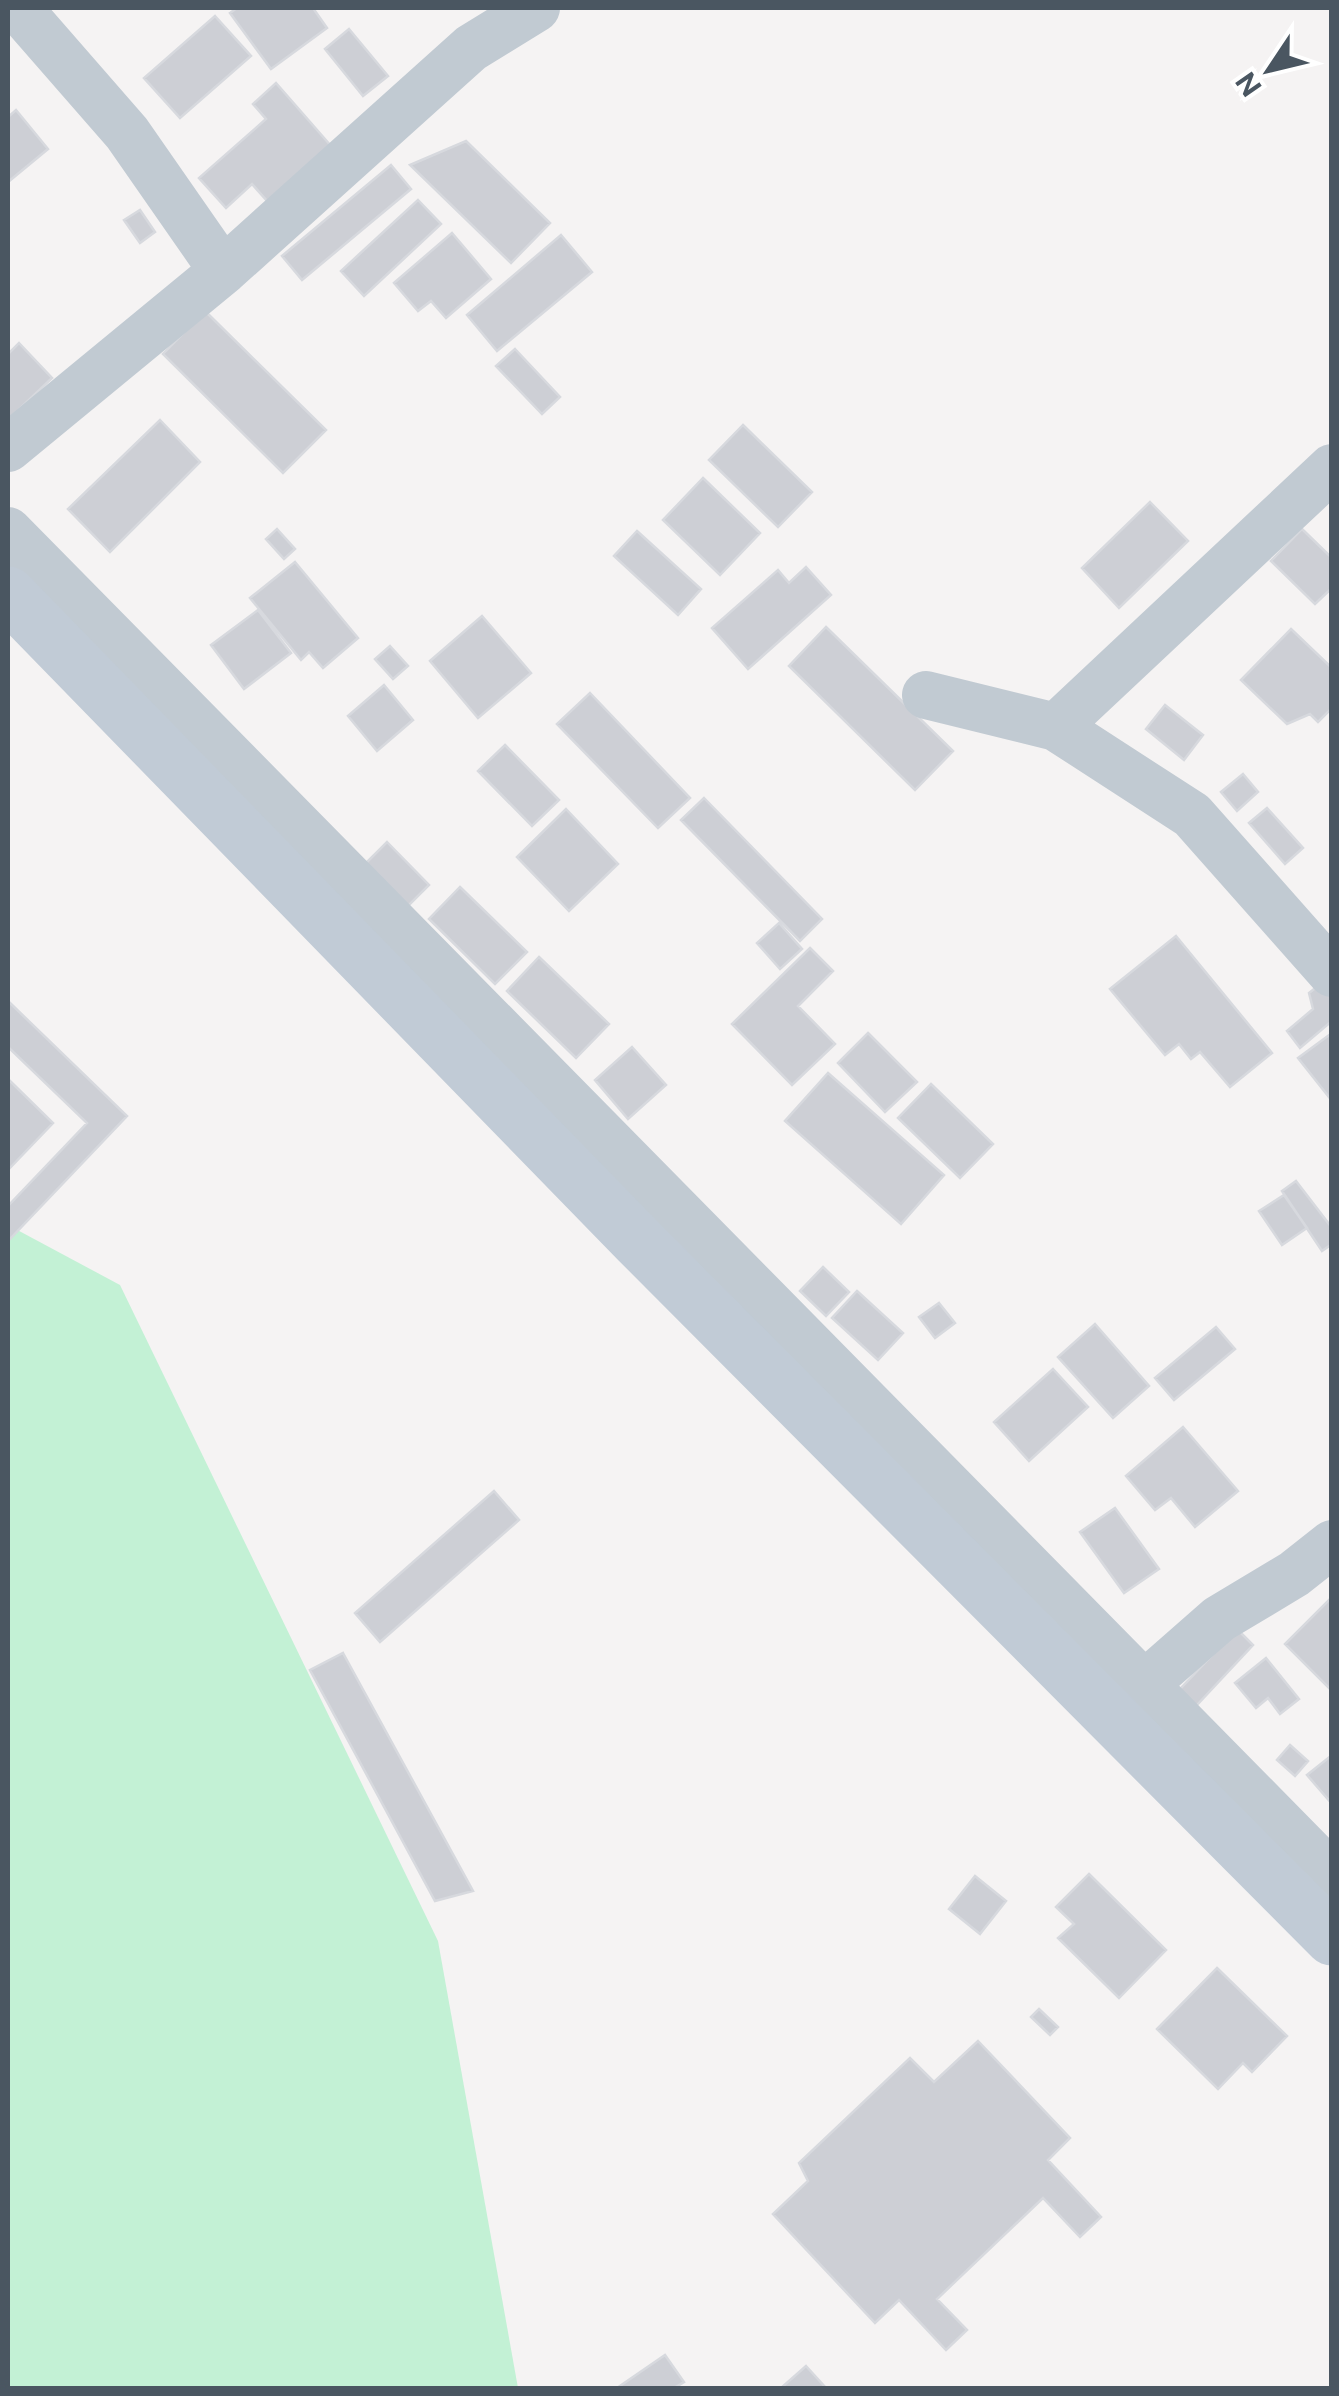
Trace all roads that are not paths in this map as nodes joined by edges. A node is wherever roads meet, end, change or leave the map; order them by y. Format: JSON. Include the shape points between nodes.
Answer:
{"nodes":[{"id":1,"x":18,"y":8,"type":"edge"},
{"id":2,"x":536,"y":8,"type":"edge"},
{"id":3,"x":223,"y":271,"type":"junction"},
{"id":4,"x":8,"y":448,"type":"edge"},
{"id":5,"x":1332,"y":468,"type":"edge"},
{"id":6,"x":8,"y":531,"type":"edge"},
{"id":7,"x":8,"y":594,"type":"edge"},
{"id":8,"x":926,"y":695,"type":"dead end"},
{"id":9,"x":1056,"y":726,"type":"junction"},
{"id":10,"x":1332,"y":973,"type":"edge"},
{"id":11,"x":1332,"y":1544,"type":"edge"},
{"id":12,"x":1145,"y":1684,"type":"junction"},
{"id":13,"x":1332,"y":1875,"type":"edge"},
{"id":14,"x":1332,"y":1938,"type":"edge"}],
"edges":[{"from":1,"to":3,"type":"street","via":[[126,133]]},
{"from":2,"to":3,"type":"street","via":[[471,48]]},
{"from":3,"to":4,"type":"street"},
{"from":5,"to":9,"type":"street"},
{"from":6,"to":12,"type":"street"},
{"from":7,"to":14,"type":"main road","via":[[638,1241]]},
{"from":8,"to":9,"type":"street"},
{"from":9,"to":10,"type":"street","via":[[1192,815]]},
{"from":11,"to":12,"type":"street","via":[[1219,1619]]},
{"from":12,"to":13,"type":"street"}]}
